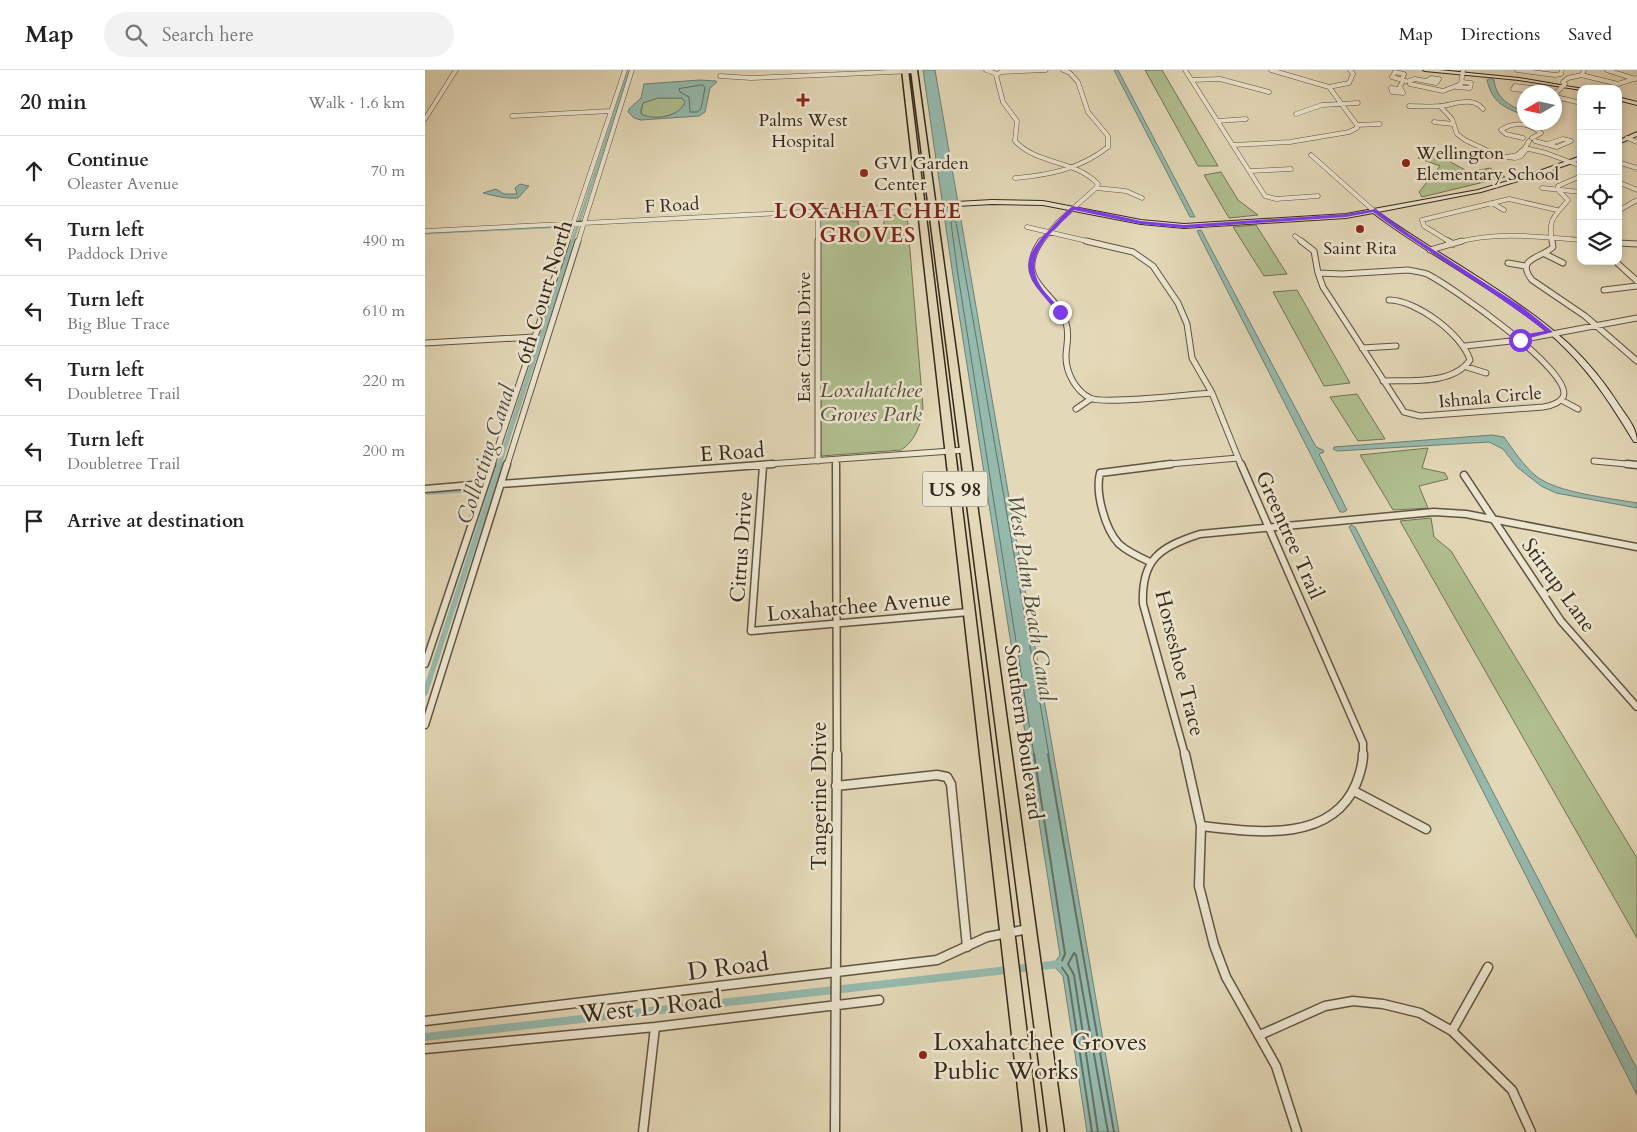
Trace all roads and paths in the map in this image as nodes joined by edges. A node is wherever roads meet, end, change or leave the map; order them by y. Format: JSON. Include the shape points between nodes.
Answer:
{"nodes":[{"id":1,"x":456,"y":70,"type":"edge"},
{"id":2,"x":625,"y":70,"type":"edge"},
{"id":3,"x":632,"y":70,"type":"edge"},
{"id":4,"x":986,"y":70,"type":"edge"},
{"id":5,"x":1046,"y":70,"type":"edge"},
{"id":6,"x":1065,"y":70,"type":"edge"},
{"id":7,"x":1185,"y":70,"type":"edge"},
{"id":8,"x":1274,"y":70,"type":"edge"},
{"id":9,"x":1350,"y":70,"type":"edge"},
{"id":10,"x":1425,"y":70,"type":"edge"},
{"id":11,"x":1445,"y":70,"type":"edge"},
{"id":12,"x":1517,"y":70,"type":"edge"},
{"id":13,"x":1562,"y":70,"type":"edge"},
{"id":14,"x":1584,"y":70,"type":"edge"},
{"id":15,"x":1607,"y":70,"type":"edge"},
{"id":16,"x":1620,"y":70,"type":"edge"},
{"id":17,"x":728,"y":71,"type":"edge"},
{"id":18,"x":854,"y":71,"type":"edge"},
{"id":19,"x":910,"y":71,"type":"edge"},
{"id":20,"x":1463,"y":72,"type":"edge"},
{"id":21,"x":1615,"y":72,"type":"junction"},
{"id":22,"x":997,"y":74,"type":"junction"},
{"id":23,"x":1609,"y":75,"type":"dead end"},
{"id":24,"x":720,"y":76,"type":"dead end"},
{"id":25,"x":726,"y":76,"type":"junction"},
{"id":26,"x":1579,"y":76,"type":"junction"},
{"id":27,"x":1595,"y":79,"type":"junction"},
{"id":28,"x":1636,"y":79,"type":"edge"},
{"id":29,"x":1191,"y":80,"type":"junction"},
{"id":30,"x":1427,"y":81,"type":"dead end"},
{"id":31,"x":1406,"y":82,"type":"junction"},
{"id":32,"x":1462,"y":82,"type":"junction"},
{"id":33,"x":1615,"y":84,"type":"joint"},
{"id":34,"x":1564,"y":85,"type":"junction"},
{"id":35,"x":1589,"y":85,"type":"edge"},
{"id":36,"x":1577,"y":86,"type":"edge"},
{"id":37,"x":1329,"y":87,"type":"junction"},
{"id":38,"x":1456,"y":87,"type":"junction"},
{"id":39,"x":1403,"y":88,"type":"dead end"},
{"id":40,"x":1562,"y":88,"type":"edge"},
{"id":41,"x":1577,"y":89,"type":"edge"},
{"id":42,"x":1269,"y":92,"type":"dead end"},
{"id":43,"x":1541,"y":92,"type":"edge"},
{"id":44,"x":1562,"y":98,"type":"edge"},
{"id":45,"x":1622,"y":98,"type":"edge"},
{"id":46,"x":1577,"y":101,"type":"edge"},
{"id":47,"x":1637,"y":102,"type":"edge"},
{"id":48,"x":1358,"y":103,"type":"dead end"},
{"id":49,"x":1342,"y":104,"type":"junction"},
{"id":50,"x":1409,"y":106,"type":"dead end"},
{"id":51,"x":1440,"y":106,"type":"junction"},
{"id":52,"x":1483,"y":109,"type":"dead end"},
{"id":53,"x":611,"y":111,"type":"junction"},
{"id":54,"x":1296,"y":114,"type":"dead end"},
{"id":55,"x":512,"y":116,"type":"dead end"},
{"id":56,"x":425,"y":119,"type":"edge"},
{"id":57,"x":1246,"y":119,"type":"dead end"},
{"id":58,"x":1217,"y":121,"type":"junction"},
{"id":59,"x":1434,"y":122,"type":"dead end"},
{"id":60,"x":1380,"y":124,"type":"dead end"},
{"id":61,"x":1453,"y":124,"type":"junction"},
{"id":62,"x":1357,"y":125,"type":"junction"},
{"id":63,"x":1637,"y":134,"type":"edge"},
{"id":64,"x":1627,"y":138,"type":"junction"},
{"id":65,"x":1532,"y":140,"type":"junction"},
{"id":66,"x":1622,"y":140,"type":"edge"},
{"id":67,"x":1637,"y":142,"type":"edge"},
{"id":68,"x":1548,"y":144,"type":"junction"},
{"id":69,"x":1233,"y":146,"type":"junction"},
{"id":70,"x":1526,"y":149,"type":"junction"},
{"id":71,"x":1311,"y":155,"type":"dead end"},
{"id":72,"x":1577,"y":159,"type":"edge"},
{"id":73,"x":1570,"y":162,"type":"junction"},
{"id":74,"x":1622,"y":163,"type":"edge"},
{"id":75,"x":1577,"y":165,"type":"edge"},
{"id":76,"x":1075,"y":168,"type":"junction"},
{"id":77,"x":1637,"y":168,"type":"edge"},
{"id":78,"x":1291,"y":169,"type":"dead end"},
{"id":79,"x":1249,"y":171,"type":"junction"},
{"id":80,"x":1577,"y":177,"type":"edge"},
{"id":81,"x":1015,"y":178,"type":"dead end"},
{"id":82,"x":1622,"y":184,"type":"edge"},
{"id":83,"x":1095,"y":188,"type":"junction"},
{"id":84,"x":1542,"y":188,"type":"dead end"},
{"id":85,"x":1557,"y":189,"type":"junction"},
{"id":86,"x":1637,"y":190,"type":"edge"},
{"id":87,"x":1577,"y":192,"type":"edge"},
{"id":88,"x":1318,"y":196,"type":"dead end"},
{"id":89,"x":1142,"y":198,"type":"dead end"},
{"id":90,"x":1637,"y":200,"type":"edge"},
{"id":91,"x":1492,"y":203,"type":"junction"},
{"id":92,"x":930,"y":205,"type":"junction"},
{"id":93,"x":1073,"y":208,"type":"junction"},
{"id":94,"x":1372,"y":209,"type":"junction"},
{"id":95,"x":1622,"y":209,"type":"edge"},
{"id":96,"x":1504,"y":210,"type":"dead end"},
{"id":97,"x":1557,"y":210,"type":"junction"},
{"id":98,"x":818,"y":212,"type":"junction"},
{"id":99,"x":572,"y":223,"type":"junction"},
{"id":100,"x":583,"y":223,"type":"junction"},
{"id":101,"x":1027,"y":227,"type":"dead end"},
{"id":102,"x":425,"y":232,"type":"edge"},
{"id":103,"x":1050,"y":232,"type":"junction"},
{"id":104,"x":1295,"y":236,"type":"dead end"},
{"id":105,"x":1551,"y":237,"type":"junction"},
{"id":106,"x":1577,"y":240,"type":"edge"},
{"id":107,"x":1622,"y":243,"type":"edge"},
{"id":108,"x":1453,"y":244,"type":"junction"},
{"id":109,"x":1637,"y":244,"type":"edge"},
{"id":110,"x":1430,"y":250,"type":"junction"},
{"id":111,"x":1545,"y":254,"type":"junction"},
{"id":112,"x":1563,"y":262,"type":"dead end"},
{"id":113,"x":1508,"y":263,"type":"dead end"},
{"id":114,"x":1619,"y":265,"type":"edge"},
{"id":115,"x":1525,"y":266,"type":"junction"},
{"id":116,"x":1318,"y":273,"type":"junction"},
{"id":117,"x":1637,"y":281,"type":"edge"},
{"id":118,"x":1637,"y":286,"type":"edge"},
{"id":119,"x":1604,"y":290,"type":"dead end"},
{"id":120,"x":1389,"y":300,"type":"dead end"},
{"id":121,"x":1637,"y":318,"type":"edge"},
{"id":122,"x":1597,"y":325,"type":"junction"},
{"id":123,"x":1552,"y":333,"type":"junction"},
{"id":124,"x":535,"y":337,"type":"junction"},
{"id":125,"x":1520,"y":340,"type":"junction"},
{"id":126,"x":425,"y":343,"type":"edge"},
{"id":127,"x":1396,"y":346,"type":"dead end"},
{"id":128,"x":1465,"y":346,"type":"junction"},
{"id":129,"x":1362,"y":348,"type":"junction"},
{"id":130,"x":1637,"y":362,"type":"edge"},
{"id":131,"x":1467,"y":366,"type":"junction"},
{"id":132,"x":1486,"y":373,"type":"dead end"},
{"id":133,"x":1383,"y":382,"type":"junction"},
{"id":134,"x":1212,"y":393,"type":"junction"},
{"id":135,"x":1089,"y":400,"type":"junction"},
{"id":136,"x":1561,"y":400,"type":"junction"},
{"id":137,"x":1076,"y":409,"type":"dead end"},
{"id":138,"x":1578,"y":409,"type":"dead end"},
{"id":139,"x":1637,"y":440,"type":"edge"},
{"id":140,"x":965,"y":450,"type":"junction"},
{"id":141,"x":950,"y":451,"type":"junction"},
{"id":142,"x":1238,"y":458,"type":"junction"},
{"id":143,"x":836,"y":460,"type":"junction"},
{"id":144,"x":818,"y":461,"type":"junction"},
{"id":145,"x":1593,"y":461,"type":"dead end"},
{"id":146,"x":1637,"y":465,"type":"edge"},
{"id":147,"x":763,"y":466,"type":"junction"},
{"id":148,"x":1464,"y":475,"type":"dead end"},
{"id":149,"x":484,"y":484,"type":"junction"},
{"id":150,"x":501,"y":484,"type":"junction"},
{"id":151,"x":425,"y":488,"type":"edge"},
{"id":152,"x":1493,"y":519,"type":"junction"},
{"id":153,"x":1268,"y":527,"type":"junction"},
{"id":154,"x":1637,"y":546,"type":"edge"},
{"id":155,"x":1150,"y":562,"type":"junction"},
{"id":156,"x":969,"y":612,"type":"junction"},
{"id":157,"x":837,"y":624,"type":"junction"},
{"id":158,"x":751,"y":631,"type":"joint"},
{"id":159,"x":425,"y":664,"type":"edge"},
{"id":160,"x":1637,"y":707,"type":"edge"},
{"id":161,"x":425,"y":725,"type":"edge"},
{"id":162,"x":837,"y":786,"type":"junction"},
{"id":163,"x":1354,"y":791,"type":"junction"},
{"id":164,"x":1201,"y":826,"type":"junction"},
{"id":165,"x":1426,"y":829,"type":"dead end"},
{"id":166,"x":1029,"y":929,"type":"junction"},
{"id":167,"x":1007,"y":932,"type":"junction"},
{"id":168,"x":967,"y":947,"type":"junction"},
{"id":169,"x":1489,"y":967,"type":"dead end"},
{"id":170,"x":837,"y":976,"type":"junction"},
{"id":171,"x":879,"y":1000,"type":"dead end"},
{"id":172,"x":837,"y":1002,"type":"junction"},
{"id":173,"x":425,"y":1021,"type":"edge"},
{"id":174,"x":655,"y":1027,"type":"junction"},
{"id":175,"x":1452,"y":1031,"type":"junction"},
{"id":176,"x":1260,"y":1035,"type":"junction"},
{"id":177,"x":425,"y":1049,"type":"edge"},
{"id":178,"x":643,"y":1132,"type":"edge"},
{"id":179,"x":835,"y":1132,"type":"edge"},
{"id":180,"x":1031,"y":1132,"type":"edge"},
{"id":181,"x":1057,"y":1132,"type":"edge"},
{"id":182,"x":1297,"y":1132,"type":"edge"},
{"id":183,"x":1531,"y":1132,"type":"edge"}],
"edges":[{"from":1,"to":56,"type":"street"},
{"from":2,"to":53,"type":"street"},
{"from":3,"to":100,"type":"street","name":"6th Court North"},
{"from":4,"to":22,"type":"street"},
{"from":5,"to":22,"type":"street"},
{"from":6,"to":76,"type":"street","via":[[1078,80],[1084,106],[1104,129],[1109,141],[1108,148],[1098,157]]},
{"from":7,"to":29,"type":"street"},
{"from":8,"to":37,"type":"street"},
{"from":9,"to":37,"type":"street","via":[[1353,74],[1349,82]]},
{"from":10,"to":20,"type":"street"},
{"from":11,"to":20,"type":"street"},
{"from":12,"to":13,"type":"street","via":[[1555,75],[1561,74]]},
{"from":14,"to":26,"type":"street"},
{"from":15,"to":21,"type":"street"},
{"from":16,"to":21,"type":"street"},
{"from":17,"to":25,"type":"street"},
{"from":18,"to":19,"type":"street"},
{"from":18,"to":25,"type":"street"},
{"from":19,"to":25,"type":"street","via":[[751,78]]},
{"from":19,"to":92,"type":"highway","name":"Southern Boulevard","number":"US 98"},
{"from":19,"to":92,"type":"highway","name":"Southern Boulevard","number":"US 98"},
{"from":20,"to":32,"type":"street"},
{"from":20,"to":34,"type":"street"},
{"from":21,"to":23,"type":"street"},
{"from":21,"to":28,"type":"street"},
{"from":22,"to":76,"type":"street","via":[[1003,102],[1017,121],[1015,141],[1018,146]]},
{"from":24,"to":25,"type":"street"},
{"from":26,"to":27,"type":"street"},
{"from":26,"to":34,"type":"street"},
{"from":27,"to":33,"type":"street"},
{"from":27,"to":35,"type":"street"},
{"from":28,"to":33,"type":"street"},
{"from":29,"to":42,"type":"street","via":[[1222,80]]},
{"from":29,"to":58,"type":"street"},
{"from":30,"to":31,"type":"street"},
{"from":31,"to":38,"type":"street","via":[[1443,92]]},
{"from":31,"to":39,"type":"street","via":[[1400,86]]},
{"from":32,"to":38,"type":"street"},
{"from":32,"to":38,"type":"street","via":[[1471,83],[1470,88]]},
{"from":34,"to":36,"type":"street"},
{"from":34,"to":40,"type":"street"},
{"from":34,"to":41,"type":"street"},
{"from":37,"to":49,"type":"street"},
{"from":43,"to":43,"type":"street","via":[[1515,86],[1513,89]]},
{"from":44,"to":46,"type":"street"},
{"from":45,"to":47,"type":"street"},
{"from":48,"to":49,"type":"street"},
{"from":49,"to":54,"type":"street","via":[[1320,105]]},
{"from":49,"to":62,"type":"street"},
{"from":50,"to":51,"type":"street"},
{"from":51,"to":52,"type":"street","via":[[1470,101]]},
{"from":51,"to":61,"type":"street"},
{"from":53,"to":55,"type":"street"},
{"from":53,"to":99,"type":"street"},
{"from":57,"to":58,"type":"street"},
{"from":58,"to":69,"type":"street"},
{"from":59,"to":61,"type":"street"},
{"from":60,"to":62,"type":"street"},
{"from":61,"to":70,"type":"street","via":[[1457,134],[1465,140],[1495,154],[1521,156]]},
{"from":62,"to":69,"type":"street","via":[[1351,132]]},
{"from":63,"to":64,"type":"street"},
{"from":64,"to":66,"type":"street"},
{"from":64,"to":67,"type":"street"},
{"from":65,"to":65,"type":"street","via":[[1506,134],[1501,130],[1515,124],[1526,125],[1541,133]]},
{"from":65,"to":68,"type":"street"},
{"from":65,"to":70,"type":"street"},
{"from":68,"to":68,"type":"street","via":[[1557,147],[1571,141],[1563,139]]},
{"from":69,"to":79,"type":"street"},
{"from":70,"to":73,"type":"street"},
{"from":71,"to":94,"type":"street"},
{"from":72,"to":73,"type":"street"},
{"from":73,"to":75,"type":"street"},
{"from":73,"to":94,"type":"street","via":[[1479,191]]},
{"from":74,"to":77,"type":"street"},
{"from":76,"to":81,"type":"street"},
{"from":76,"to":83,"type":"street","via":[[1094,178],[1098,184]]},
{"from":78,"to":79,"type":"street"},
{"from":79,"to":88,"type":"street","via":[[1269,198]]},
{"from":80,"to":85,"type":"street","via":[[1561,183]]},
{"from":82,"to":86,"type":"street"},
{"from":83,"to":89,"type":"street","via":[[1130,192]]},
{"from":83,"to":93,"type":"street"},
{"from":84,"to":85,"type":"street"},
{"from":85,"to":87,"type":"street"},
{"from":85,"to":97,"type":"street","via":[[1568,201]]},
{"from":90,"to":95,"type":"street"},
{"from":91,"to":96,"type":"street"},
{"from":91,"to":97,"type":"street","via":[[1514,199]]},
{"from":91,"to":108,"type":"street","via":[[1422,220],[1424,226]]},
{"from":92,"to":93,"type":"street","via":[[1028,202]]},
{"from":92,"to":98,"type":"street","name":"F Road"},
{"from":92,"to":140,"type":"highway","name":"Southern Boulevard","number":"US 98"},
{"from":92,"to":141,"type":"highway","name":"Southern Boulevard","number":"US 98"},
{"from":93,"to":94,"type":"street","via":[[1141,222],[1184,226],[1346,216]]},
{"from":93,"to":103,"type":"street"},
{"from":94,"to":110,"type":"street"},
{"from":97,"to":105,"type":"street","via":[[1550,224]]},
{"from":98,"to":100,"type":"street","name":"F Road"},
{"from":98,"to":144,"type":"street","name":"East Citrus Drive"},
{"from":99,"to":100,"type":"street","name":"F Road"},
{"from":99,"to":102,"type":"street","name":"F Road"},
{"from":99,"to":124,"type":"street"},
{"from":100,"to":150,"type":"street","name":"6th Court North"},
{"from":101,"to":103,"type":"street","name":"Greentree Trail"},
{"from":103,"to":134,"type":"street","name":"Greentree Trail","via":[[1126,250],[1153,266],[1184,314],[1192,358]]},
{"from":103,"to":135,"type":"street","via":[[1033,253],[1031,270],[1037,285],[1064,316],[1069,335],[1066,360],[1073,380]]},
{"from":104,"to":116,"type":"street","via":[[1314,251]]},
{"from":105,"to":106,"type":"street"},
{"from":105,"to":108,"type":"street","via":[[1499,235]]},
{"from":105,"to":111,"type":"street","via":[[1553,247]]},
{"from":107,"to":109,"type":"street"},
{"from":108,"to":110,"type":"street"},
{"from":110,"to":123,"type":"street"},
{"from":111,"to":112,"type":"street"},
{"from":111,"to":115,"type":"street","via":[[1531,259]]},
{"from":113,"to":115,"type":"street"},
{"from":114,"to":117,"type":"street"},
{"from":115,"to":122,"type":"street","via":[[1532,280]]},
{"from":116,"to":125,"type":"street","name":"Ishnala Circle","via":[[1421,272],[1479,308]]},
{"from":116,"to":129,"type":"street","name":"Ishnala Circle","via":[[1323,287]]},
{"from":118,"to":119,"type":"street"},
{"from":120,"to":128,"type":"street","via":[[1412,305]]},
{"from":121,"to":122,"type":"street"},
{"from":122,"to":123,"type":"street"},
{"from":122,"to":130,"type":"street"},
{"from":123,"to":125,"type":"street"},
{"from":123,"to":139,"type":"street","via":[[1598,380]]},
{"from":124,"to":126,"type":"street"},
{"from":124,"to":149,"type":"street"},
{"from":125,"to":128,"type":"street"},
{"from":125,"to":136,"type":"street","name":"Ishnala Circle","via":[[1561,384],[1564,394]]},
{"from":127,"to":129,"type":"street"},
{"from":128,"to":131,"type":"street","via":[[1470,356]]},
{"from":129,"to":133,"type":"street","name":"Ishnala Circle"},
{"from":131,"to":132,"type":"street"},
{"from":131,"to":133,"type":"street","via":[[1444,377]]},
{"from":133,"to":136,"type":"street","name":"Ishnala Circle","via":[[1402,410],[1416,416],[1543,407]]},
{"from":134,"to":135,"type":"street"},
{"from":134,"to":142,"type":"street","name":"Greentree Trail"},
{"from":135,"to":137,"type":"street"},
{"from":136,"to":138,"type":"street"},
{"from":140,"to":141,"type":"street","name":"E Road"},
{"from":140,"to":166,"type":"highway","name":"Southern Boulevard","number":"US 98"},
{"from":141,"to":143,"type":"street","name":"E Road"},
{"from":141,"to":156,"type":"highway","name":"Southern Boulevard","number":"US 98"},
{"from":142,"to":153,"type":"street","name":"Greentree Trail"},
{"from":142,"to":155,"type":"street","via":[[1100,473],[1098,486],[1114,537],[1131,553]]},
{"from":143,"to":144,"type":"street","name":"E Road"},
{"from":143,"to":157,"type":"street","name":"Tangerine Drive"},
{"from":144,"to":147,"type":"street","name":"E Road"},
{"from":145,"to":146,"type":"street"},
{"from":147,"to":150,"type":"street","name":"E Road"},
{"from":147,"to":158,"type":"street","name":"Citrus Drive"},
{"from":148,"to":152,"type":"street","name":"Stirrup Lane"},
{"from":149,"to":151,"type":"street"},
{"from":149,"to":159,"type":"street"},
{"from":150,"to":161,"type":"street","name":"6th Court North"},
{"from":152,"to":153,"type":"street","name":"Horseshoe Trace","via":[[1434,512]]},
{"from":152,"to":154,"type":"street","name":"Horseshoe Trace"},
{"from":152,"to":160,"type":"street","name":"Stirrup Lane","via":[[1561,621]]},
{"from":153,"to":155,"type":"street","name":"Horseshoe Trace","via":[[1200,534],[1169,545]]},
{"from":153,"to":163,"type":"street","name":"Greentree Trail","via":[[1363,743],[1363,769]]},
{"from":155,"to":164,"type":"street","name":"Horseshoe Trace","via":[[1143,576],[1143,604],[1180,731]]},
{"from":156,"to":157,"type":"street","name":"Loxahatchee Avenue"},
{"from":156,"to":167,"type":"highway","name":"Southern Boulevard","number":"US 98"},
{"from":157,"to":158,"type":"street","name":"Loxahatchee Avenue"},
{"from":157,"to":162,"type":"street","name":"Tangerine Drive"},
{"from":162,"to":168,"type":"street","via":[[937,775],[947,777],[951,784]]},
{"from":162,"to":170,"type":"street","name":"Tangerine Drive"},
{"from":163,"to":164,"type":"street","name":"Greentree Trail","via":[[1333,814],[1299,830],[1258,833]]},
{"from":163,"to":165,"type":"street"},
{"from":164,"to":176,"type":"street","name":"Horseshoe Trace","via":[[1199,886],[1214,945],[1233,992]]},
{"from":166,"to":167,"type":"street","name":"D Road"},
{"from":166,"to":181,"type":"highway","name":"Southern Boulevard","number":"US 98"},
{"from":167,"to":168,"type":"street","name":"D Road"},
{"from":167,"to":180,"type":"highway","name":"Southern Boulevard","number":"US 98"},
{"from":168,"to":170,"type":"street","name":"D Road","via":[[937,960]]},
{"from":169,"to":175,"type":"street"},
{"from":170,"to":172,"type":"street","name":"Tangerine Drive"},
{"from":170,"to":173,"type":"street","name":"D Road"},
{"from":171,"to":172,"type":"street","name":"West D Road"},
{"from":172,"to":174,"type":"street","name":"West D Road"},
{"from":172,"to":179,"type":"street","name":"Tangerine Drive"},
{"from":174,"to":177,"type":"street","name":"West D Road"},
{"from":174,"to":178,"type":"street"},
{"from":175,"to":176,"type":"street","via":[[1420,1013],[1353,1001],[1325,1006]]},
{"from":175,"to":183,"type":"street","via":[[1512,1090]]},
{"from":176,"to":182,"type":"street","name":"Horseshoe Trace","via":[[1276,1066]]}]}
